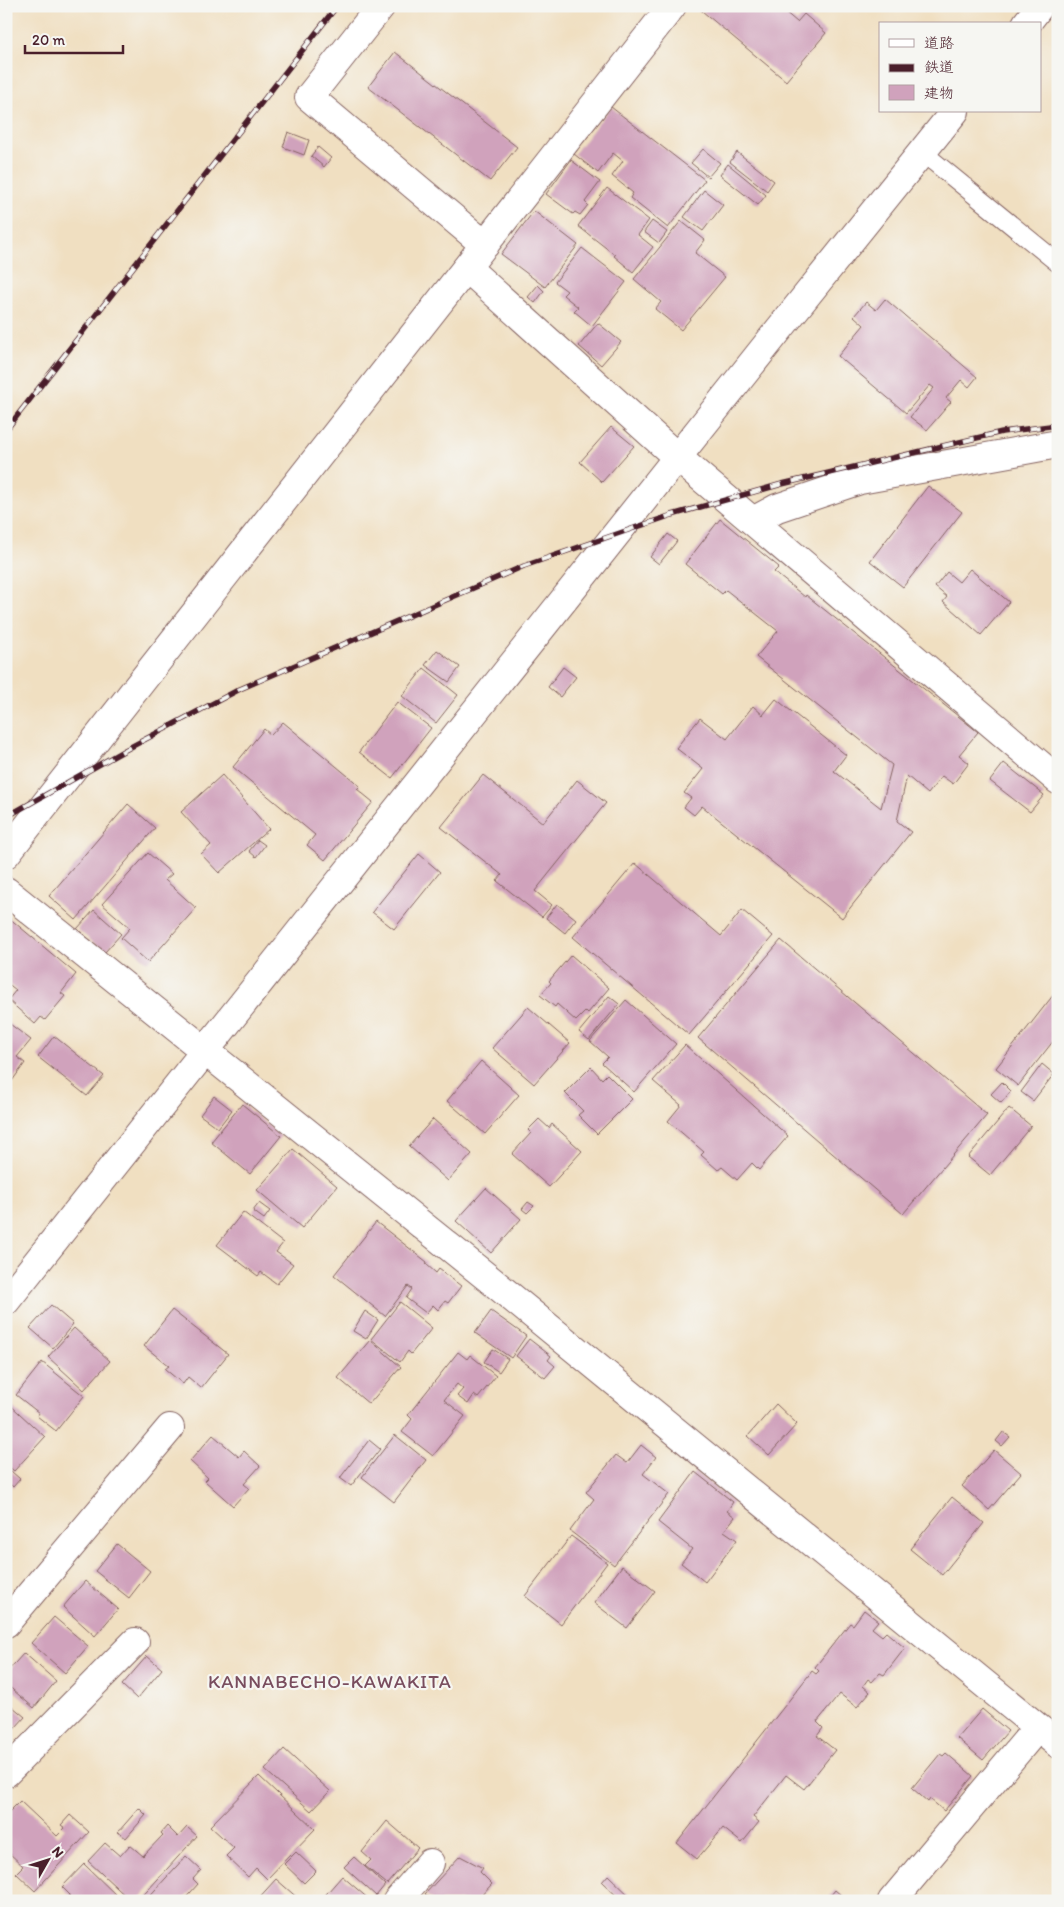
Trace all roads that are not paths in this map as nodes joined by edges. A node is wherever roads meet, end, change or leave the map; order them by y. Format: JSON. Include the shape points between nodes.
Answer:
{"nodes":[{"id":1,"x":381,"y":6,"type":"edge"},
{"id":2,"x":672,"y":6,"type":"edge"},
{"id":3,"x":1040,"y":6,"type":"edge"},
{"id":4,"x":1028,"y":22,"type":"edge"},
{"id":5,"x":954,"y":112,"type":"edge"},
{"id":6,"x":922,"y":152,"type":"junction"},
{"id":7,"x":485,"y":245,"type":"junction"},
{"id":8,"x":1058,"y":263,"type":"edge"},
{"id":9,"x":467,"y":268,"type":"junction"},
{"id":10,"x":1058,"y":444,"type":"edge"},
{"id":11,"x":677,"y":457,"type":"junction"},
{"id":12,"x":753,"y":521,"type":"junction"},
{"id":13,"x":1058,"y":780,"type":"edge"},
{"id":14,"x":6,"y":854,"type":"edge"},
{"id":15,"x":6,"y":891,"type":"edge"},
{"id":16,"x":206,"y":1050,"type":"junction"},
{"id":17,"x":6,"y":1301,"type":"edge"},
{"id":18,"x":170,"y":1428,"type":"dead end"},
{"id":19,"x":6,"y":1623,"type":"edge"},
{"id":20,"x":135,"y":1642,"type":"dead end"},
{"id":21,"x":1048,"y":1736,"type":"edge"},
{"id":22,"x":6,"y":1773,"type":"edge"},
{"id":23,"x":430,"y":1863,"type":"dead end"},
{"id":24,"x":397,"y":1901,"type":"edge"},
{"id":25,"x":892,"y":1901,"type":"edge"}],
"edges":[{"from":1,"to":7,"type":"street","via":[[309,97]]},
{"from":2,"to":7,"type":"street"},
{"from":3,"to":4,"type":"street"},
{"from":5,"to":6,"type":"street"},
{"from":6,"to":8,"type":"lane"},
{"from":6,"to":11,"type":"street"},
{"from":7,"to":9,"type":"street"},
{"from":9,"to":11,"type":"street"},
{"from":9,"to":14,"type":"street"},
{"from":10,"to":12,"type":"street","via":[[860,480],[777,508]]},
{"from":11,"to":12,"type":"street"},
{"from":11,"to":16,"type":"street"},
{"from":12,"to":13,"type":"street"},
{"from":15,"to":16,"type":"street"},
{"from":16,"to":17,"type":"street"},
{"from":16,"to":21,"type":"street"},
{"from":18,"to":19,"type":"street"},
{"from":20,"to":22,"type":"street"},
{"from":21,"to":25,"type":"street"},
{"from":23,"to":24,"type":"street"}]}
